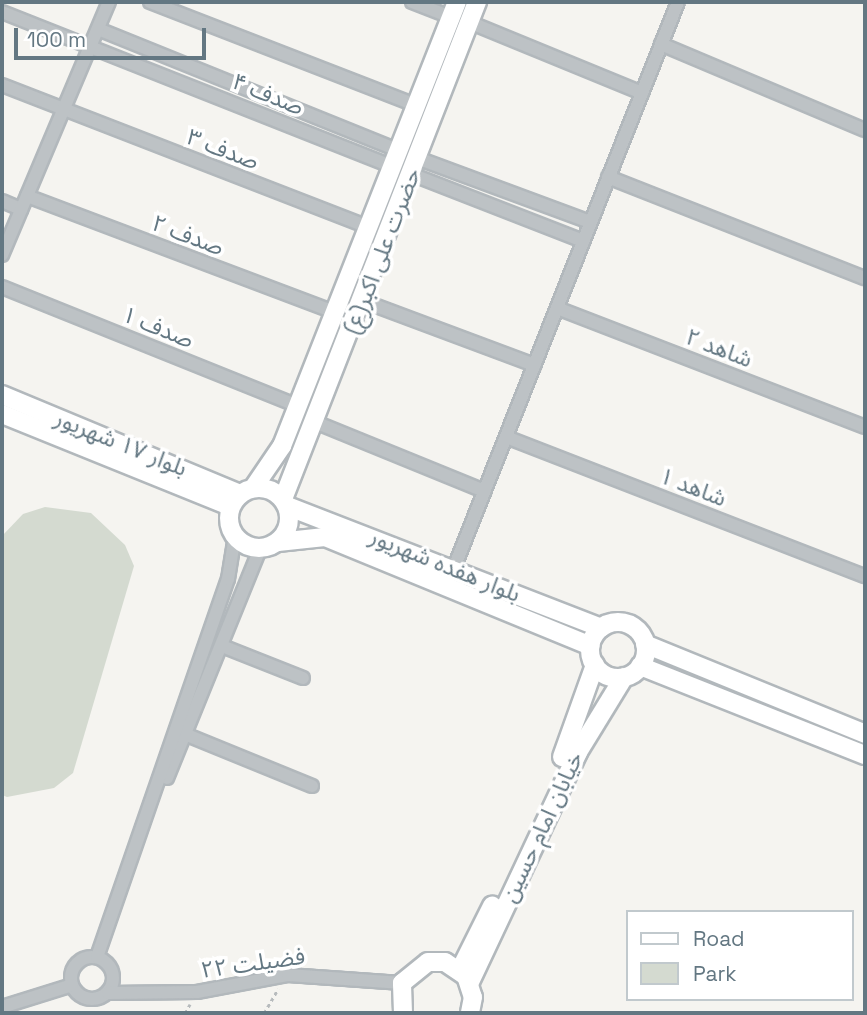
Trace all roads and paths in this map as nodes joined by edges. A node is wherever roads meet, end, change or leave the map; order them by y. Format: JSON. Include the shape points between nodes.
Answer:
{"nodes":[{"id":1,"x":109,"y":2,"type":"edge"},
{"id":2,"x":150,"y":2,"type":"edge"},
{"id":3,"x":412,"y":2,"type":"edge"},
{"id":4,"x":477,"y":2,"type":"edge"},
{"id":5,"x":678,"y":2,"type":"edge"},
{"id":6,"x":2,"y":12,"type":"edge"},
{"id":7,"x":459,"y":14,"type":"edge"},
{"id":8,"x":98,"y":29,"type":"junction"},
{"id":9,"x":91,"y":44,"type":"junction"},
{"id":10,"x":661,"y":44,"type":"junction"},
{"id":11,"x":2,"y":85,"type":"edge"},
{"id":12,"x":642,"y":93,"type":"junction"},
{"id":13,"x":416,"y":105,"type":"junction"},
{"id":14,"x":63,"y":110,"type":"junction"},
{"id":15,"x":865,"y":130,"type":"edge"},
{"id":16,"x":394,"y":158,"type":"junction"},
{"id":17,"x":414,"y":166,"type":"junction"},
{"id":18,"x":608,"y":177,"type":"junction"},
{"id":19,"x":2,"y":201,"type":"edge"},
{"id":20,"x":24,"y":203,"type":"junction"},
{"id":21,"x":590,"y":222,"type":"junction"},
{"id":22,"x":368,"y":228,"type":"junction"},
{"id":23,"x":583,"y":241,"type":"junction"},
{"id":24,"x":2,"y":255,"type":"edge"},
{"id":25,"x":865,"y":278,"type":"edge"},
{"id":26,"x":2,"y":287,"type":"edge"},
{"id":27,"x":363,"y":301,"type":"junction"},
{"id":28,"x":557,"y":308,"type":"junction"},
{"id":29,"x":334,"y":312,"type":"junction"},
{"id":30,"x":534,"y":365,"type":"junction"},
{"id":31,"x":307,"y":382,"type":"junction"},
{"id":32,"x":328,"y":390,"type":"junction"},
{"id":33,"x":2,"y":395,"type":"edge"},
{"id":34,"x":298,"y":406,"type":"junction"},
{"id":35,"x":2,"y":414,"type":"edge"},
{"id":36,"x":315,"y":422,"type":"junction"},
{"id":37,"x":865,"y":427,"type":"edge"},
{"id":38,"x":506,"y":437,"type":"junction"},
{"id":39,"x":484,"y":491,"type":"junction"},
{"id":40,"x":242,"y":496,"type":"junction"},
{"id":41,"x":285,"y":502,"type":"junction"},
{"id":42,"x":235,"y":536,"type":"junction"},
{"id":43,"x":269,"y":545,"type":"junction"},
{"id":44,"x":454,"y":568,"type":"junction"},
{"id":45,"x":865,"y":576,"type":"edge"},
{"id":46,"x":601,"y":628,"type":"junction"},
{"id":47,"x":645,"y":644,"type":"junction"},
{"id":48,"x":222,"y":646,"type":"junction"},
{"id":49,"x":590,"y":646,"type":"junction"},
{"id":50,"x":595,"y":665,"type":"junction"},
{"id":51,"x":640,"y":666,"type":"junction"},
{"id":52,"x":624,"y":677,"type":"junction"},
{"id":53,"x":303,"y":678,"type":"dead end"},
{"id":54,"x":865,"y":733,"type":"edge"},
{"id":55,"x":187,"y":735,"type":"junction"},
{"id":56,"x":865,"y":755,"type":"edge"},
{"id":57,"x":312,"y":786,"type":"dead end"},
{"id":58,"x":149,"y":808,"type":"junction"},
{"id":59,"x":96,"y":957,"type":"junction"},
{"id":60,"x":288,"y":975,"type":"junction"},
{"id":61,"x":465,"y":976,"type":"junction"},
{"id":62,"x":402,"y":983,"type":"junction"},
{"id":63,"x":72,"y":985,"type":"junction"},
{"id":64,"x":108,"y":992,"type":"junction"},
{"id":65,"x":2,"y":1007,"type":"edge"},
{"id":66,"x":264,"y":1013,"type":"edge"},
{"id":67,"x":403,"y":1013,"type":"edge"},
{"id":68,"x":470,"y":1013,"type":"edge"}],
"edges":[{"from":1,"to":8,"type":"street"},
{"from":2,"to":13,"type":"street"},
{"from":3,"to":7,"type":"street"},
{"from":4,"to":7,"type":"street","name":"حضرت علی اکبر(ع)"},
{"from":5,"to":10,"type":"street"},
{"from":6,"to":9,"type":"street","name":"صدف ۴"},
{"from":7,"to":12,"type":"street"},
{"from":7,"to":13,"type":"street","name":"حضرت علی اکبر(ع)"},
{"from":7,"to":17,"type":"street","name":"حضرت علی اکبر(ع)"},
{"from":8,"to":9,"type":"street"},
{"from":8,"to":16,"type":"street","name":"صدف ۴"},
{"from":9,"to":14,"type":"street"},
{"from":9,"to":16,"type":"street","name":"صدف ۴"},
{"from":10,"to":12,"type":"street"},
{"from":10,"to":15,"type":"street"},
{"from":11,"to":14,"type":"street","name":"صدف ۳"},
{"from":12,"to":18,"type":"street"},
{"from":13,"to":16,"type":"street","name":"حضرت علی اکبر(ع)"},
{"from":14,"to":20,"type":"street"},
{"from":14,"to":22,"type":"street","name":"صدف ۳"},
{"from":16,"to":17,"type":"street"},
{"from":16,"to":22,"type":"street","name":"حضرت علی اکبر(ع)"},
{"from":17,"to":21,"type":"street"},
{"from":17,"to":23,"type":"street"},
{"from":17,"to":27,"type":"street","name":"حضرت علی اکبر(ع)"},
{"from":18,"to":21,"type":"street"},
{"from":18,"to":25,"type":"street"},
{"from":19,"to":20,"type":"street","name":"صدف ۲"},
{"from":20,"to":24,"type":"street"},
{"from":20,"to":29,"type":"street","name":"صدف ۲"},
{"from":21,"to":23,"type":"street"},
{"from":22,"to":29,"type":"street","name":"حضرت علی اکبر(ع)"},
{"from":23,"to":28,"type":"street"},
{"from":26,"to":34,"type":"street","name":"صدف ۱"},
{"from":27,"to":30,"type":"street"},
{"from":27,"to":32,"type":"street","name":"حضرت علی اکبر(ع)"},
{"from":28,"to":30,"type":"street"},
{"from":28,"to":37,"type":"street","name":"شاهد ۲"},
{"from":29,"to":31,"type":"street","name":"حضرت علی اکبر(ع)"},
{"from":30,"to":38,"type":"street"},
{"from":31,"to":32,"type":"street"},
{"from":31,"to":34,"type":"street","name":"حضرت علی اکبر(ع)"},
{"from":32,"to":36,"type":"street","name":"حضرت علی اکبر(ع)"},
{"from":33,"to":40,"type":"street","name":"بلوار ۱۷ شهریور"},
{"from":34,"to":40,"type":"street","name":"حضرت علی اکبر(ع)","via":[[282,446]]},
{"from":35,"to":40,"type":"street","name":"بلوار ۱۷ شهریور"},
{"from":36,"to":39,"type":"street"},
{"from":36,"to":41,"type":"street","name":"حضرت علی اکبر(ع)"},
{"from":38,"to":39,"type":"street"},
{"from":38,"to":45,"type":"street","name":"شاهد ۱"},
{"from":39,"to":44,"type":"street"},
{"from":40,"to":41,"type":"street","name":"بلوار هفده شهریور"},
{"from":40,"to":42,"type":"street"},
{"from":41,"to":43,"type":"street","name":"حضرت علی اکبر(ع)","via":[[286,531]]},
{"from":41,"to":44,"type":"street","name":"بلوار هفده شهریور"},
{"from":42,"to":43,"type":"street"},
{"from":42,"to":58,"type":"street","via":[[228,579]]},
{"from":43,"to":48,"type":"street"},
{"from":43,"to":49,"type":"street","name":"بلوار هفده شهریور","via":[[325,537]]},
{"from":44,"to":46,"type":"street","name":"بلوار هفده شهریور"},
{"from":46,"to":47,"type":"street","via":[[628,624]]},
{"from":46,"to":49,"type":"street"},
{"from":47,"to":51,"type":"street"},
{"from":47,"to":54,"type":"street"},
{"from":48,"to":53,"type":"street"},
{"from":48,"to":55,"type":"street"},
{"from":49,"to":50,"type":"street"},
{"from":50,"to":52,"type":"street","via":[[610,676]]},
{"from":50,"to":61,"type":"street","name":"خیابان امام حسین","via":[[575,730]]},
{"from":51,"to":52,"type":"street"},
{"from":51,"to":56,"type":"street"},
{"from":52,"to":61,"type":"street","name":"خیابان امام حسین","via":[[578,752]]},
{"from":55,"to":57,"type":"street"},
{"from":55,"to":58,"type":"street"},
{"from":58,"to":59,"type":"street"},
{"from":59,"to":63,"type":"street","via":[[76,964]]},
{"from":59,"to":64,"type":"street","via":[[113,972]]},
{"from":60,"to":62,"type":"street","name":"فضیلت ۲۲"},
{"from":60,"to":64,"type":"street","name":"فضیلت ۲۲","via":[[197,992]]},
{"from":60,"to":66,"type":"path"},
{"from":61,"to":62,"type":"street","via":[[428,962]]},
{"from":61,"to":68,"type":"street"},
{"from":62,"to":67,"type":"street"},
{"from":63,"to":64,"type":"street","via":[[88,999]]},
{"from":63,"to":65,"type":"street"}]}
